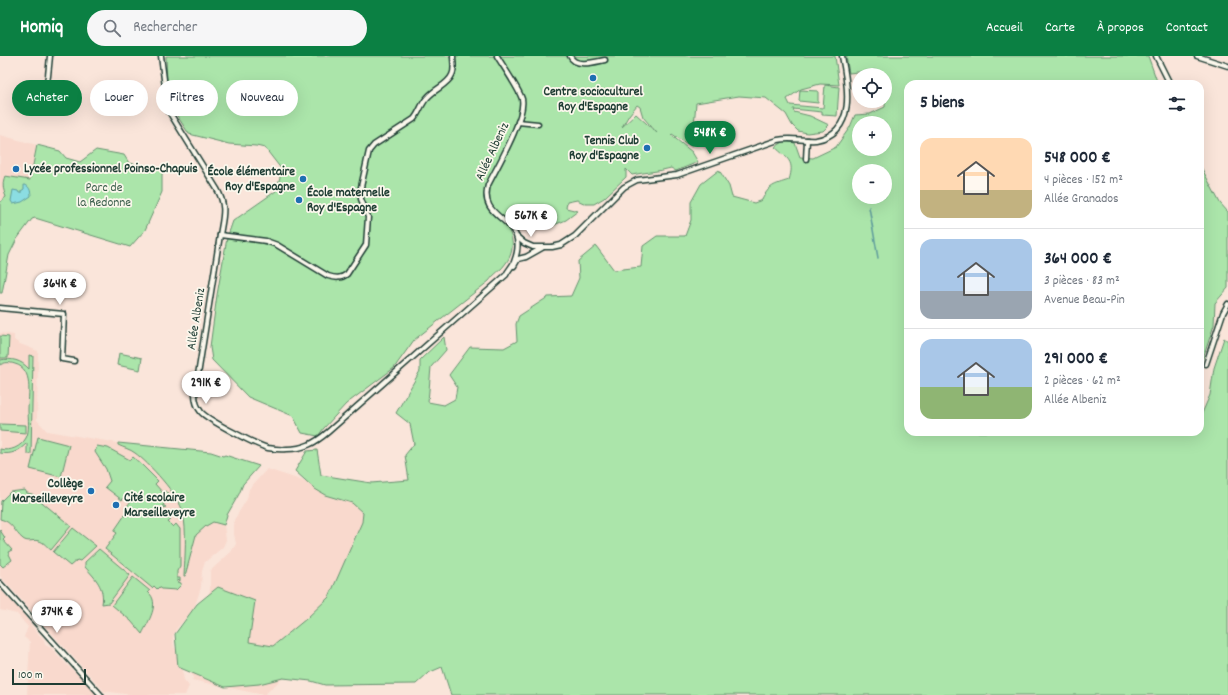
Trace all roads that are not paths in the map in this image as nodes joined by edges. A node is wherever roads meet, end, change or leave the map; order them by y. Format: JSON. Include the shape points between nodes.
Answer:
{"nodes":[{"id":1,"x":50,"y":56,"type":"edge"},
{"id":2,"x":161,"y":56,"type":"edge"},
{"id":3,"x":453,"y":56,"type":"edge"},
{"id":4,"x":497,"y":56,"type":"edge"},
{"id":5,"x":570,"y":56,"type":"edge"},
{"id":6,"x":842,"y":56,"type":"edge"},
{"id":7,"x":1156,"y":56,"type":"edge"},
{"id":8,"x":1197,"y":56,"type":"edge"},
{"id":9,"x":605,"y":60,"type":"dead end"},
{"id":10,"x":1228,"y":66,"type":"edge"},
{"id":11,"x":47,"y":80,"type":"edge"},
{"id":12,"x":1168,"y":80,"type":"edge"},
{"id":13,"x":518,"y":122,"type":"junction"},
{"id":14,"x":538,"y":124,"type":"dead end"},
{"id":15,"x":807,"y":140,"type":"junction"},
{"id":16,"x":806,"y":159,"type":"dead end"},
{"id":17,"x":220,"y":235,"type":"junction"},
{"id":18,"x":517,"y":237,"type":"junction"},
{"id":19,"x":542,"y":248,"type":"junction"},
{"id":20,"x":516,"y":252,"type":"junction"},
{"id":21,"x":518,"y":259,"type":"junction"},
{"id":22,"x":506,"y":275,"type":"junction"},
{"id":23,"x":1228,"y":304,"type":"edge"},
{"id":24,"x":0,"y":308,"type":"edge"},
{"id":25,"x":74,"y":362,"type":"dead end"},
{"id":26,"x":1206,"y":364,"type":"dead end"},
{"id":27,"x":0,"y":583,"type":"edge"},
{"id":28,"x":101,"y":695,"type":"edge"}],
"edges":[{"from":1,"to":11,"type":"street"},
{"from":2,"to":17,"type":"street","name":"Allée Albeniz","via":[[168,110],[223,201]]},
{"from":3,"to":17,"type":"street","via":[[452,75],[428,96],[419,114],[369,150],[361,187],[361,199],[368,217],[366,245],[344,276],[328,276],[266,241]]},
{"from":4,"to":13,"type":"street","name":"Allée Albeniz","via":[[522,98]]},
{"from":5,"to":9,"type":"street","via":[[578,64]]},
{"from":6,"to":15,"type":"street","via":[[847,80],[845,117],[839,127],[829,134]]},
{"from":7,"to":12,"type":"street"},
{"from":8,"to":10,"type":"street"},
{"from":13,"to":14,"type":"street"},
{"from":13,"to":18,"type":"street","name":"Allée Albeniz","via":[[488,185],[486,195],[491,209],[510,226]]},
{"from":15,"to":16,"type":"street"},
{"from":15,"to":19,"type":"street","via":[[778,140],[677,175],[632,182],[620,190],[570,240],[557,246]]},
{"from":17,"to":22,"type":"street","name":"Allée Albeniz","via":[[195,400],[206,416],[268,448],[303,448],[321,438]]},
{"from":18,"to":19,"type":"street","via":[[528,246]]},
{"from":18,"to":20,"type":"street","name":"Allée Albeniz"},
{"from":19,"to":21,"type":"street","via":[[526,258]]},
{"from":20,"to":21,"type":"street","name":"Allée Albeniz"},
{"from":20,"to":22,"type":"street","name":"Allée Albeniz","via":[[514,263]]},
{"from":21,"to":22,"type":"street"},
{"from":23,"to":26,"type":"street"},
{"from":24,"to":25,"type":"street","via":[[64,314],[62,359]]},
{"from":27,"to":28,"type":"street"}]}
